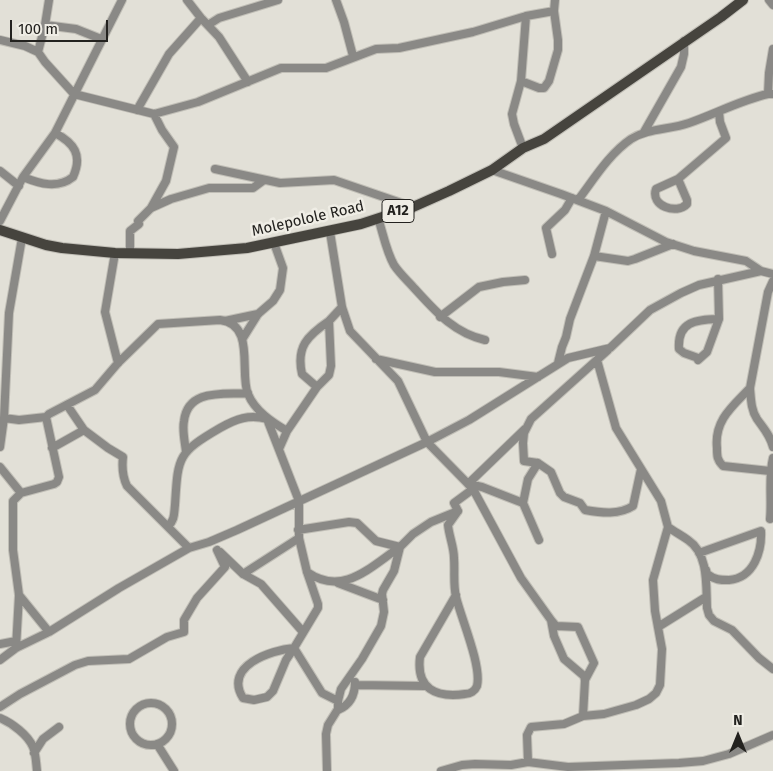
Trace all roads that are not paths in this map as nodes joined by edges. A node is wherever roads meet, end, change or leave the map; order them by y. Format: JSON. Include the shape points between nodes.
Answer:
{"nodes":[{"id":1,"x":49,"y":0,"type":"edge"},
{"id":2,"x":122,"y":0,"type":"edge"},
{"id":3,"x":187,"y":0,"type":"edge"},
{"id":4,"x":278,"y":0,"type":"edge"},
{"id":5,"x":336,"y":0,"type":"edge"},
{"id":6,"x":555,"y":0,"type":"edge"},
{"id":7,"x":743,"y":0,"type":"edge"},
{"id":8,"x":769,"y":0,"type":"edge"},
{"id":9,"x":773,"y":5,"type":"edge"},
{"id":10,"x":554,"y":11,"type":"junction"},
{"id":11,"x":526,"y":16,"type":"junction"},
{"id":12,"x":201,"y":18,"type":"junction"},
{"id":13,"x":45,"y":25,"type":"junction"},
{"id":14,"x":208,"y":25,"type":"junction"},
{"id":15,"x":101,"y":39,"type":"junction"},
{"id":16,"x":0,"y":40,"type":"edge"},
{"id":17,"x":684,"y":42,"type":"junction"},
{"id":18,"x":773,"y":49,"type":"edge"},
{"id":19,"x":38,"y":52,"type":"junction"},
{"id":20,"x":353,"y":56,"type":"junction"},
{"id":21,"x":521,"y":81,"type":"junction"},
{"id":22,"x":248,"y":82,"type":"junction"},
{"id":23,"x":74,"y":94,"type":"junction"},
{"id":24,"x":771,"y":94,"type":"edge"},
{"id":25,"x":137,"y":110,"type":"junction"},
{"id":26,"x":719,"y":112,"type":"junction"},
{"id":27,"x":154,"y":114,"type":"junction"},
{"id":28,"x":644,"y":132,"type":"junction"},
{"id":29,"x":55,"y":133,"type":"junction"},
{"id":30,"x":524,"y":148,"type":"junction"},
{"id":31,"x":215,"y":169,"type":"dead end"},
{"id":32,"x":492,"y":170,"type":"junction"},
{"id":33,"x":0,"y":171,"type":"edge"},
{"id":34,"x":23,"y":177,"type":"junction"},
{"id":35,"x":678,"y":179,"type":"junction"},
{"id":36,"x":264,"y":180,"type":"junction"},
{"id":37,"x":19,"y":186,"type":"junction"},
{"id":38,"x":575,"y":199,"type":"junction"},
{"id":39,"x":413,"y":206,"type":"junction"},
{"id":40,"x":151,"y":208,"type":"junction"},
{"id":41,"x":606,"y":212,"type":"junction"},
{"id":42,"x":378,"y":218,"type":"junction"},
{"id":43,"x":0,"y":221,"type":"edge"},
{"id":44,"x":0,"y":230,"type":"edge"},
{"id":45,"x":330,"y":232,"type":"junction"},
{"id":46,"x":22,"y":238,"type":"junction"},
{"id":47,"x":274,"y":243,"type":"junction"},
{"id":48,"x":673,"y":244,"type":"junction"},
{"id":49,"x":130,"y":253,"type":"junction"},
{"id":50,"x":115,"y":254,"type":"junction"},
{"id":51,"x":552,"y":254,"type":"dead end"},
{"id":52,"x":594,"y":256,"type":"junction"},
{"id":53,"x":761,"y":271,"type":"junction"},
{"id":54,"x":773,"y":274,"type":"edge"},
{"id":55,"x":718,"y":279,"type":"junction"},
{"id":56,"x":525,"y":280,"type":"dead end"},
{"id":57,"x":773,"y":281,"type":"edge"},
{"id":58,"x":342,"y":307,"type":"junction"},
{"id":59,"x":258,"y":314,"type":"junction"},
{"id":60,"x":440,"y":317,"type":"junction"},
{"id":61,"x":719,"y":318,"type":"junction"},
{"id":62,"x":224,"y":320,"type":"junction"},
{"id":63,"x":329,"y":321,"type":"junction"},
{"id":64,"x":243,"y":338,"type":"junction"},
{"id":65,"x":485,"y":340,"type":"dead end"},
{"id":66,"x":610,"y":348,"type":"junction"},
{"id":67,"x":376,"y":359,"type":"junction"},
{"id":68,"x":597,"y":360,"type":"junction"},
{"id":69,"x":118,"y":362,"type":"junction"},
{"id":70,"x":558,"y":363,"type":"junction"},
{"id":71,"x":538,"y":377,"type":"junction"},
{"id":72,"x":317,"y":387,"type":"junction"},
{"id":73,"x":750,"y":388,"type":"junction"},
{"id":74,"x":248,"y":393,"type":"junction"},
{"id":75,"x":67,"y":405,"type":"junction"},
{"id":76,"x":46,"y":417,"type":"junction"},
{"id":77,"x":4,"y":418,"type":"junction"},
{"id":78,"x":267,"y":419,"type":"junction"},
{"id":79,"x":526,"y":427,"type":"junction"},
{"id":80,"x":84,"y":430,"type":"junction"},
{"id":81,"x":287,"y":431,"type":"junction"},
{"id":82,"x":427,"y":442,"type":"junction"},
{"id":83,"x":0,"y":447,"type":"edge"},
{"id":84,"x":773,"y":447,"type":"edge"},
{"id":85,"x":52,"y":448,"type":"junction"},
{"id":86,"x":280,"y":449,"type":"junction"},
{"id":87,"x":186,"y":452,"type":"junction"},
{"id":88,"x":773,"y":458,"type":"edge"},
{"id":89,"x":538,"y":463,"type":"junction"},
{"id":90,"x":0,"y":467,"type":"edge"},
{"id":91,"x":641,"y":469,"type":"junction"},
{"id":92,"x":770,"y":471,"type":"junction"},
{"id":93,"x":471,"y":487,"type":"junction"},
{"id":94,"x":20,"y":492,"type":"junction"},
{"id":95,"x":299,"y":501,"type":"junction"},
{"id":96,"x":523,"y":503,"type":"junction"},
{"id":97,"x":458,"y":511,"type":"junction"},
{"id":98,"x":771,"y":518,"type":"edge"},
{"id":99,"x":168,"y":526,"type":"junction"},
{"id":100,"x":668,"y":527,"type":"junction"},
{"id":101,"x":298,"y":530,"type":"junction"},
{"id":102,"x":761,"y":531,"type":"junction"},
{"id":103,"x":299,"y":538,"type":"junction"},
{"id":104,"x":540,"y":540,"type":"dead end"},
{"id":105,"x":209,"y":542,"type":"junction"},
{"id":106,"x":400,"y":547,"type":"junction"},
{"id":107,"x":190,"y":548,"type":"junction"},
{"id":108,"x":217,"y":550,"type":"junction"},
{"id":109,"x":698,"y":553,"type":"junction"},
{"id":110,"x":704,"y":563,"type":"junction"},
{"id":111,"x":307,"y":572,"type":"junction"},
{"id":112,"x":243,"y":574,"type":"junction"},
{"id":113,"x":338,"y":583,"type":"junction"},
{"id":114,"x":19,"y":595,"type":"junction"},
{"id":115,"x":456,"y":596,"type":"junction"},
{"id":116,"x":706,"y":597,"type":"junction"},
{"id":117,"x":383,"y":600,"type":"junction"},
{"id":118,"x":551,"y":620,"type":"junction"},
{"id":119,"x":658,"y":626,"type":"junction"},
{"id":120,"x":50,"y":632,"type":"junction"},
{"id":121,"x":303,"y":632,"type":"junction"},
{"id":122,"x":0,"y":644,"type":"edge"},
{"id":123,"x":16,"y":645,"type":"junction"},
{"id":124,"x":294,"y":648,"type":"junction"},
{"id":125,"x":362,"y":659,"type":"junction"},
{"id":126,"x":0,"y":660,"type":"edge"},
{"id":127,"x":773,"y":669,"type":"edge"},
{"id":128,"x":585,"y":680,"type":"junction"},
{"id":129,"x":355,"y":685,"type":"junction"},
{"id":130,"x":425,"y":686,"type":"junction"},
{"id":131,"x":338,"y":705,"type":"junction"},
{"id":132,"x":0,"y":707,"type":"edge"},
{"id":133,"x":584,"y":716,"type":"junction"},
{"id":134,"x":0,"y":718,"type":"edge"},
{"id":135,"x":59,"y":727,"type":"dead end"},
{"id":136,"x":773,"y":735,"type":"edge"},
{"id":137,"x":157,"y":744,"type":"junction"},
{"id":138,"x":34,"y":752,"type":"junction"},
{"id":139,"x":528,"y":762,"type":"junction"},
{"id":140,"x":679,"y":767,"type":"edge"},
{"id":141,"x":511,"y":768,"type":"edge"},
{"id":142,"x":36,"y":771,"type":"edge"},
{"id":143,"x":174,"y":771,"type":"edge"},
{"id":144,"x":327,"y":771,"type":"edge"},
{"id":145,"x":441,"y":771,"type":"edge"}],
"edges":[{"from":1,"to":13,"type":"street"},
{"from":2,"to":15,"type":"street"},
{"from":3,"to":12,"type":"street"},
{"from":4,"to":14,"type":"street","via":[[219,18]]},
{"from":5,"to":20,"type":"street"},
{"from":6,"to":10,"type":"street"},
{"from":7,"to":17,"type":"main road","name":"Molepolole Road","number":"A12"},
{"from":8,"to":9,"type":"street"},
{"from":10,"to":11,"type":"street"},
{"from":10,"to":21,"type":"street","via":[[559,44],[549,81],[544,88]]},
{"from":11,"to":20,"type":"street","via":[[473,32]]},
{"from":11,"to":21,"type":"street"},
{"from":12,"to":14,"type":"street"},
{"from":12,"to":25,"type":"street","via":[[169,54]]},
{"from":13,"to":15,"type":"street","via":[[76,29]]},
{"from":13,"to":19,"type":"street"},
{"from":14,"to":22,"type":"street"},
{"from":15,"to":23,"type":"street"},
{"from":16,"to":19,"type":"street"},
{"from":17,"to":28,"type":"street","via":[[682,67]]},
{"from":17,"to":30,"type":"main road","name":"Molepolole Road","number":"A12","via":[[544,139]]},
{"from":18,"to":24,"type":"street","via":[[769,73]]},
{"from":19,"to":23,"type":"street"},
{"from":20,"to":22,"type":"street","via":[[326,68],[281,68]]},
{"from":21,"to":30,"type":"street","via":[[512,114]]},
{"from":22,"to":27,"type":"street","via":[[198,102]]},
{"from":23,"to":25,"type":"street"},
{"from":23,"to":29,"type":"street"},
{"from":24,"to":26,"type":"street"},
{"from":25,"to":27,"type":"street"},
{"from":26,"to":28,"type":"street","via":[[672,128]]},
{"from":26,"to":35,"type":"street","via":[[726,138]]},
{"from":27,"to":40,"type":"street","via":[[174,147],[168,176]]},
{"from":28,"to":38,"type":"street","via":[[612,155]]},
{"from":29,"to":34,"type":"street"},
{"from":29,"to":34,"type":"street","via":[[74,147],[78,163],[73,176],[59,184],[49,185]]},
{"from":30,"to":32,"type":"main road","name":"Molepolole Road","number":"A12"},
{"from":31,"to":36,"type":"street"},
{"from":32,"to":38,"type":"street"},
{"from":32,"to":39,"type":"main road","name":"Molepolole Road","number":"A12"},
{"from":33,"to":37,"type":"street"},
{"from":34,"to":37,"type":"street"},
{"from":35,"to":35,"type":"street","via":[[688,200],[685,207],[670,209],[656,201],[656,189]]},
{"from":36,"to":39,"type":"street","via":[[290,183],[334,180]]},
{"from":36,"to":40,"type":"street","via":[[253,188],[209,188]]},
{"from":37,"to":43,"type":"street"},
{"from":38,"to":41,"type":"street"},
{"from":38,"to":51,"type":"street","via":[[546,228]]},
{"from":39,"to":42,"type":"main road","name":"Molepolole Road","number":"A12"},
{"from":40,"to":49,"type":"street","via":[[130,231]]},
{"from":41,"to":48,"type":"street"},
{"from":41,"to":52,"type":"street"},
{"from":42,"to":45,"type":"main road","name":"Molepolole Road","number":"A12"},
{"from":42,"to":60,"type":"street","via":[[395,266]]},
{"from":44,"to":46,"type":"main road","name":"Molepolole Road","number":"A12"},
{"from":45,"to":47,"type":"main road","name":"Molepolole Road","number":"A12"},
{"from":45,"to":58,"type":"street"},
{"from":46,"to":50,"type":"main road","name":"Molepolole Road","number":"A12","via":[[62,248]]},
{"from":46,"to":77,"type":"street","via":[[9,313]]},
{"from":47,"to":49,"type":"main road","name":"Molepolole Road","number":"A12","via":[[207,252]]},
{"from":47,"to":59,"type":"street","via":[[282,268],[280,290]]},
{"from":48,"to":52,"type":"street","via":[[635,260]]},
{"from":48,"to":53,"type":"street","via":[[746,261]]},
{"from":49,"to":50,"type":"main road","name":"Molepolole Road","number":"A12"},
{"from":50,"to":69,"type":"street","via":[[105,312]]},
{"from":52,"to":70,"type":"street","via":[[570,319]]},
{"from":53,"to":54,"type":"street"},
{"from":53,"to":55,"type":"street"},
{"from":55,"to":61,"type":"street"},
{"from":55,"to":66,"type":"street","via":[[699,284],[650,310]]},
{"from":56,"to":60,"type":"street","via":[[479,287]]},
{"from":57,"to":73,"type":"street","via":[[768,292]]},
{"from":58,"to":63,"type":"street"},
{"from":58,"to":67,"type":"street","via":[[350,331]]},
{"from":59,"to":62,"type":"street"},
{"from":59,"to":64,"type":"street"},
{"from":60,"to":65,"type":"street","via":[[466,335]]},
{"from":61,"to":61,"type":"street","via":[[707,352],[698,360],[680,349],[680,337],[690,323]]},
{"from":62,"to":64,"type":"street"},
{"from":62,"to":69,"type":"street","via":[[158,324]]},
{"from":63,"to":72,"type":"street","via":[[330,370]]},
{"from":63,"to":72,"type":"street","via":[[310,336],[300,354],[302,374]]},
{"from":64,"to":74,"type":"street"},
{"from":66,"to":68,"type":"street"},
{"from":66,"to":70,"type":"street"},
{"from":67,"to":71,"type":"street","via":[[435,372],[499,372]]},
{"from":67,"to":82,"type":"street","via":[[398,381]]},
{"from":68,"to":79,"type":"street"},
{"from":68,"to":91,"type":"street","via":[[616,428]]},
{"from":69,"to":75,"type":"street","via":[[95,390]]},
{"from":70,"to":71,"type":"street"},
{"from":71,"to":82,"type":"street"},
{"from":72,"to":81,"type":"street"},
{"from":73,"to":84,"type":"street","via":[[757,419],[771,438]]},
{"from":73,"to":92,"type":"street","via":[[729,409],[718,426],[718,460],[723,466]]},
{"from":74,"to":78,"type":"street"},
{"from":74,"to":87,"type":"street","via":[[207,395],[195,399],[188,407],[183,422]]},
{"from":75,"to":76,"type":"street"},
{"from":75,"to":80,"type":"street"},
{"from":76,"to":77,"type":"street"},
{"from":76,"to":85,"type":"street"},
{"from":77,"to":83,"type":"street"},
{"from":78,"to":81,"type":"street"},
{"from":78,"to":86,"type":"street"},
{"from":78,"to":87,"type":"street","via":[[257,416],[236,419]]},
{"from":79,"to":89,"type":"street","via":[[522,443],[524,461]]},
{"from":79,"to":93,"type":"street"},
{"from":80,"to":85,"type":"street"},
{"from":80,"to":99,"type":"street","via":[[123,457],[127,486]]},
{"from":81,"to":86,"type":"street"},
{"from":82,"to":93,"type":"street"},
{"from":82,"to":95,"type":"street"},
{"from":85,"to":94,"type":"street","via":[[59,477],[57,482]]},
{"from":86,"to":95,"type":"street"},
{"from":87,"to":99,"type":"street","via":[[177,472],[174,518]]},
{"from":88,"to":92,"type":"street"},
{"from":89,"to":91,"type":"street","via":[[551,472],[564,497],[580,503],[585,510],[606,513],[624,512],[633,506]]},
{"from":89,"to":96,"type":"street","via":[[528,479]]},
{"from":90,"to":94,"type":"street"},
{"from":91,"to":100,"type":"street","via":[[661,501]]},
{"from":92,"to":98,"type":"street"},
{"from":93,"to":96,"type":"street","via":[[482,487]]},
{"from":93,"to":97,"type":"street","via":[[454,503]]},
{"from":93,"to":118,"type":"street","via":[[521,578]]},
{"from":94,"to":114,"type":"street","via":[[12,501],[13,550]]},
{"from":95,"to":101,"type":"street"},
{"from":95,"to":105,"type":"street"},
{"from":96,"to":104,"type":"street"},
{"from":97,"to":106,"type":"street","via":[[431,522]]},
{"from":97,"to":115,"type":"street","via":[[448,525]]},
{"from":98,"to":102,"type":"street","via":[[762,522]]},
{"from":99,"to":107,"type":"street"},
{"from":100,"to":109,"type":"street","via":[[688,540]]},
{"from":100,"to":119,"type":"street","via":[[653,580]]},
{"from":101,"to":103,"type":"street"},
{"from":101,"to":106,"type":"street","via":[[349,522],[357,524],[376,541]]},
{"from":102,"to":109,"type":"street"},
{"from":102,"to":110,"type":"street","via":[[755,562],[743,575],[718,580],[707,574]]},
{"from":103,"to":111,"type":"street"},
{"from":103,"to":112,"type":"street"},
{"from":105,"to":107,"type":"street"},
{"from":105,"to":108,"type":"street"},
{"from":106,"to":113,"type":"street","via":[[355,577]]},
{"from":106,"to":117,"type":"street","via":[[394,570],[383,590]]},
{"from":107,"to":120,"type":"street"},
{"from":108,"to":112,"type":"street"},
{"from":108,"to":132,"type":"street","via":[[224,567],[197,598],[184,620],[184,632],[167,637],[129,659],[88,661],[75,666]]},
{"from":109,"to":110,"type":"street"},
{"from":110,"to":116,"type":"street"},
{"from":111,"to":113,"type":"street","via":[[324,581]]},
{"from":111,"to":121,"type":"street","via":[[318,608]]},
{"from":112,"to":121,"type":"street","via":[[261,584]]},
{"from":113,"to":117,"type":"street"},
{"from":114,"to":120,"type":"street"},
{"from":114,"to":123,"type":"street"},
{"from":115,"to":130,"type":"street","via":[[420,656],[419,667]]},
{"from":115,"to":130,"type":"street","via":[[473,656],[477,685],[469,694],[460,695],[433,692]]},
{"from":116,"to":119,"type":"street"},
{"from":116,"to":127,"type":"street","via":[[709,615],[714,621],[732,630]]},
{"from":117,"to":125,"type":"street","via":[[381,626]]},
{"from":118,"to":128,"type":"street","via":[[564,659]]},
{"from":118,"to":128,"type":"street","via":[[556,626],[578,627],[594,663]]},
{"from":119,"to":133,"type":"street","via":[[662,649],[660,685],[656,693],[636,706]]},
{"from":120,"to":123,"type":"street"},
{"from":121,"to":124,"type":"street"},
{"from":122,"to":123,"type":"street"},
{"from":123,"to":126,"type":"street"},
{"from":124,"to":124,"type":"street","via":[[274,691],[267,697],[254,700],[243,698],[239,691],[240,676],[246,667],[269,652]]},
{"from":124,"to":131,"type":"street","via":[[322,693]]},
{"from":125,"to":129,"type":"street"},
{"from":125,"to":131,"type":"street","via":[[341,689]]},
{"from":128,"to":133,"type":"street"},
{"from":129,"to":130,"type":"street"},
{"from":129,"to":131,"type":"street","via":[[347,706],[338,710]]},
{"from":131,"to":144,"type":"street","via":[[326,734]]},
{"from":133,"to":139,"type":"street","via":[[564,724],[531,728]]},
{"from":134,"to":138,"type":"street","via":[[22,733]]},
{"from":135,"to":138,"type":"street","via":[[43,739]]},
{"from":136,"to":140,"type":"street","via":[[715,758]]},
{"from":137,"to":137,"type":"street","via":[[169,734],[170,718],[160,706],[144,704],[132,714],[131,730],[141,742]]},
{"from":137,"to":143,"type":"street"},
{"from":138,"to":142,"type":"street"},
{"from":139,"to":140,"type":"street","via":[[568,767]]},
{"from":139,"to":141,"type":"street"},
{"from":141,"to":145,"type":"street","via":[[475,764]]}]}
